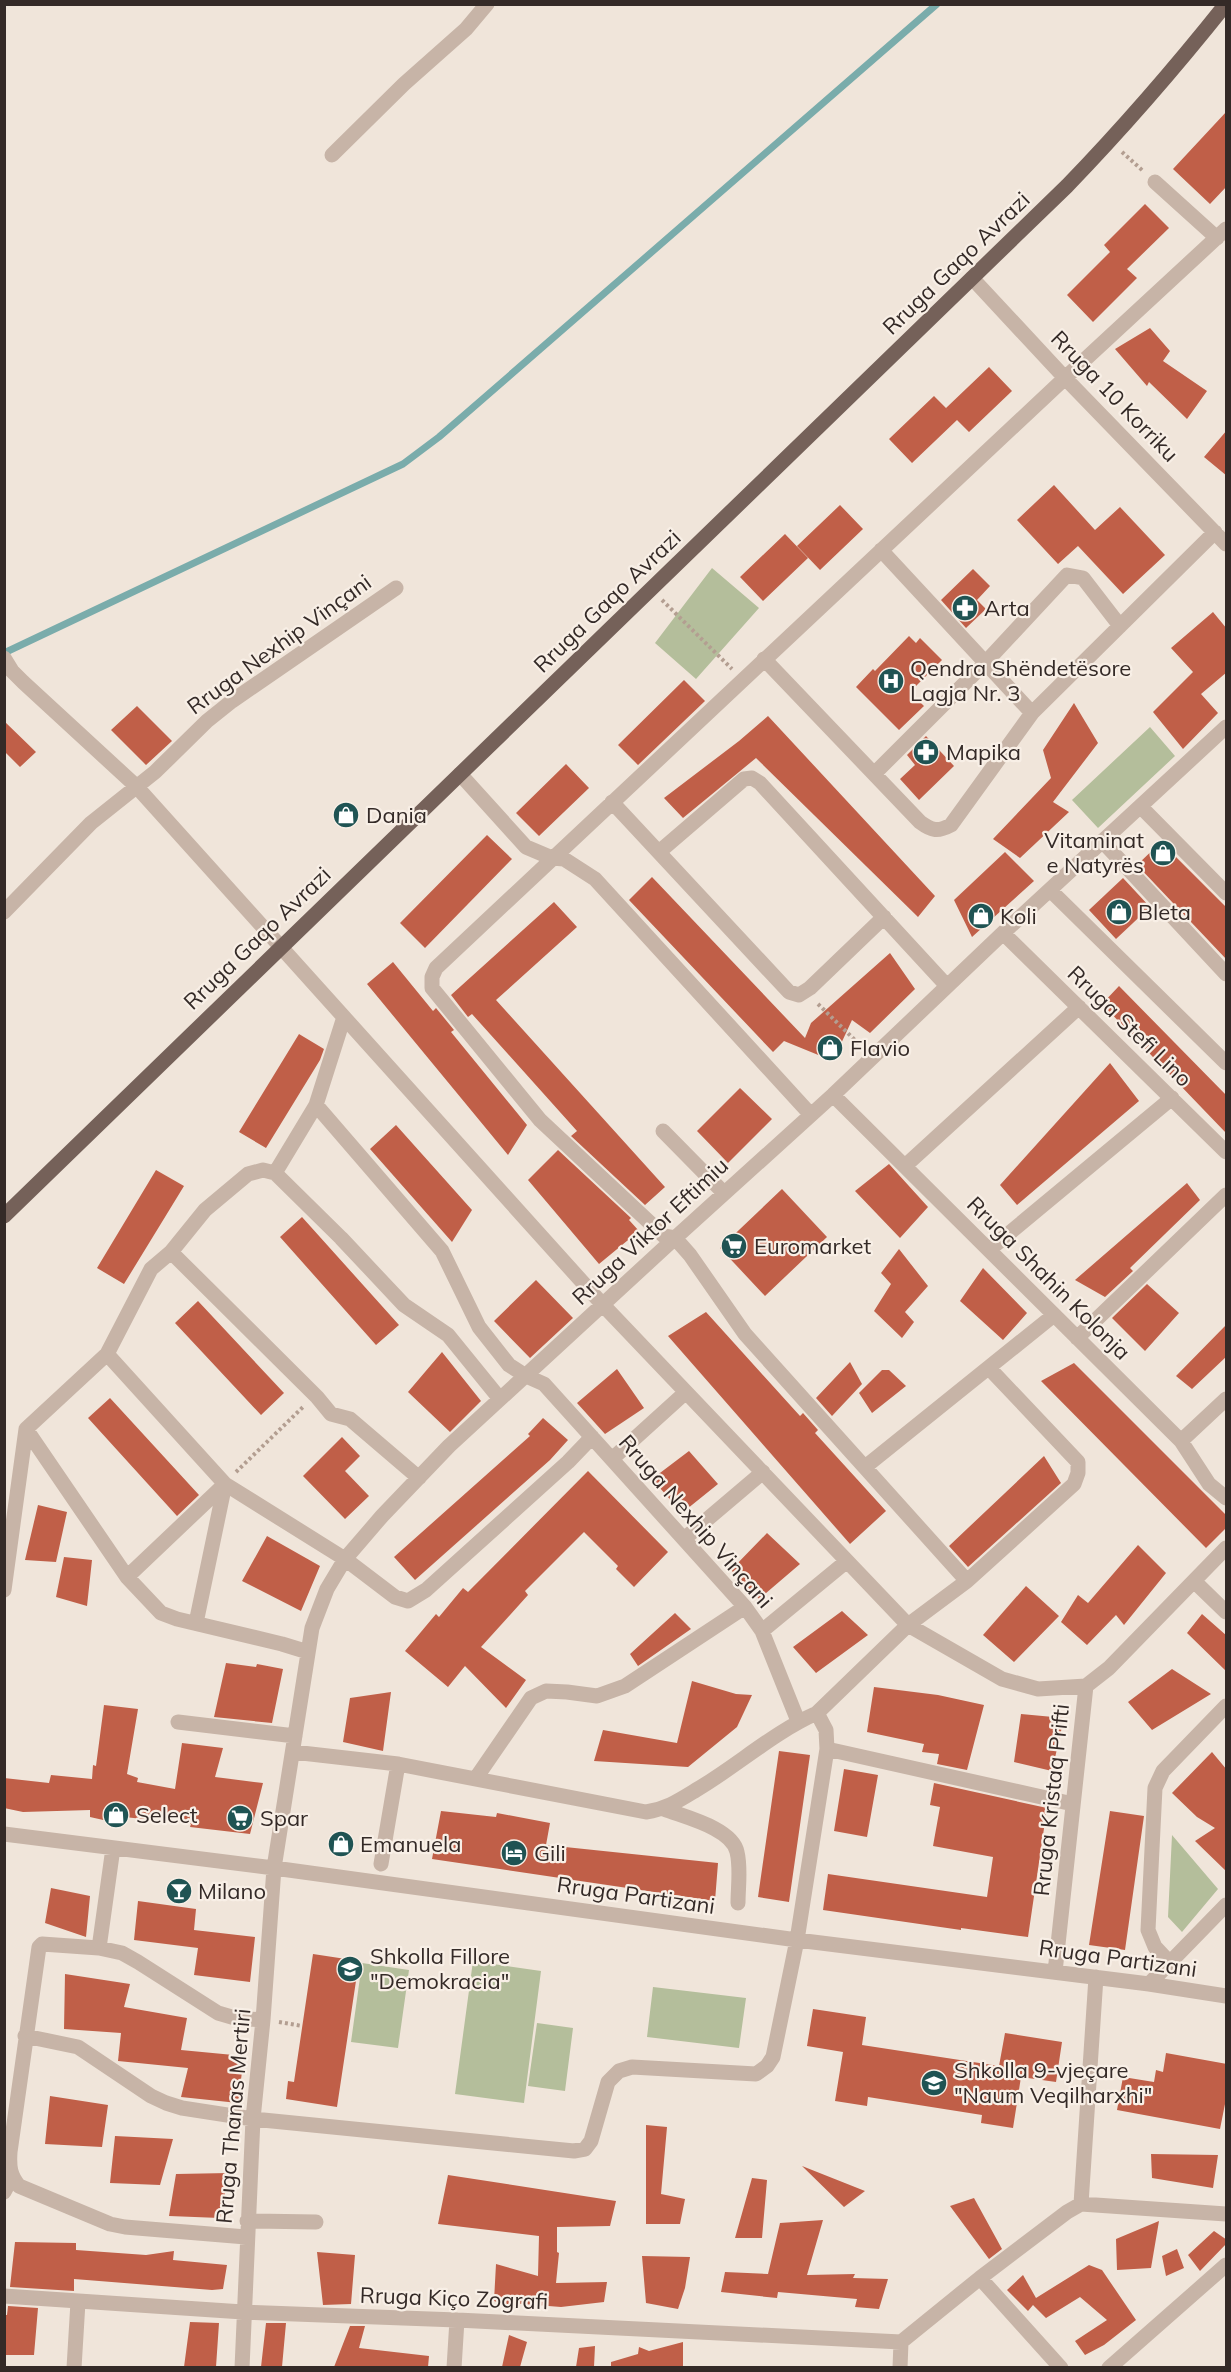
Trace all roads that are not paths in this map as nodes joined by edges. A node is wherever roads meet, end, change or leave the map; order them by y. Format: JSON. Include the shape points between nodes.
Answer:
{"nodes":[{"id":1,"x":487,"y":4,"type":"edge"},
{"id":2,"x":1226,"y":4,"type":"edge"},
{"id":3,"x":332,"y":156,"type":"dead end"},
{"id":4,"x":1155,"y":182,"type":"road end"},
{"id":5,"x":1222,"y":234,"type":"edge"},
{"id":6,"x":972,"y":278,"type":"junction"},
{"id":7,"x":1065,"y":378,"type":"junction"},
{"id":8,"x":1215,"y":532,"type":"junction"},
{"id":9,"x":1227,"y":544,"type":"edge"},
{"id":10,"x":881,"y":550,"type":"junction"},
{"id":11,"x":396,"y":588,"type":"dead end"},
{"id":12,"x":1120,"y":626,"type":"junction"},
{"id":13,"x":764,"y":659,"type":"junction"},
{"id":14,"x":985,"y":663,"type":"junction"},
{"id":15,"x":8,"y":665,"type":"edge"},
{"id":16,"x":1032,"y":713,"type":"junction"},
{"id":17,"x":1227,"y":727,"type":"edge"},
{"id":18,"x":460,"y":774,"type":"junction"},
{"id":19,"x":874,"y":774,"type":"junction"},
{"id":20,"x":136,"y":786,"type":"junction"},
{"id":21,"x":612,"y":802,"type":"junction"},
{"id":22,"x":1141,"y":807,"type":"junction"},
{"id":23,"x":1103,"y":842,"type":"junction"},
{"id":24,"x":658,"y":852,"type":"junction"},
{"id":25,"x":552,"y":858,"type":"junction"},
{"id":26,"x":1050,"y":890,"type":"junction"},
{"id":27,"x":1227,"y":893,"type":"edge"},
{"id":28,"x":4,"y":912,"type":"edge"},
{"id":29,"x":884,"y":917,"type":"junction"},
{"id":30,"x":1003,"y":933,"type":"junction"},
{"id":31,"x":281,"y":946,"type":"junction"},
{"id":32,"x":1227,"y":974,"type":"edge"},
{"id":33,"x":947,"y":986,"type":"junction"},
{"id":34,"x":1079,"y":1008,"type":"junction"},
{"id":35,"x":344,"y":1017,"type":"junction"},
{"id":36,"x":1227,"y":1063,"type":"edge"},
{"id":37,"x":833,"y":1095,"type":"junction"},
{"id":38,"x":1172,"y":1098,"type":"junction"},
{"id":39,"x":316,"y":1105,"type":"junction"},
{"id":40,"x":811,"y":1115,"type":"junction"},
{"id":41,"x":663,"y":1131,"type":"dead end"},
{"id":42,"x":1227,"y":1152,"type":"edge"},
{"id":43,"x":905,"y":1166,"type":"junction"},
{"id":44,"x":274,"y":1173,"type":"junction"},
{"id":45,"x":724,"y":1193,"type":"junction"},
{"id":46,"x":1227,"y":1195,"type":"edge"},
{"id":47,"x":4,"y":1216,"type":"edge"},
{"id":48,"x":675,"y":1238,"type":"junction"},
{"id":49,"x":989,"y":1250,"type":"junction"},
{"id":50,"x":171,"y":1252,"type":"junction"},
{"id":51,"x":603,"y":1305,"type":"junction"},
{"id":52,"x":1054,"y":1315,"type":"junction"},
{"id":53,"x":1077,"y":1338,"type":"junction"},
{"id":54,"x":107,"y":1354,"type":"junction"},
{"id":55,"x":989,"y":1368,"type":"junction"},
{"id":56,"x":526,"y":1376,"type":"junction"},
{"id":57,"x":686,"y":1392,"type":"junction"},
{"id":58,"x":500,"y":1399,"type":"junction"},
{"id":59,"x":1227,"y":1399,"type":"edge"},
{"id":60,"x":26,"y":1429,"type":"junction"},
{"id":61,"x":592,"y":1437,"type":"junction"},
{"id":62,"x":1181,"y":1441,"type":"junction"},
{"id":63,"x":612,"y":1459,"type":"junction"},
{"id":64,"x":866,"y":1467,"type":"junction"},
{"id":65,"x":762,"y":1472,"type":"junction"},
{"id":66,"x":419,"y":1478,"type":"junction"},
{"id":67,"x":225,"y":1484,"type":"junction"},
{"id":68,"x":1227,"y":1497,"type":"edge"},
{"id":69,"x":684,"y":1539,"type":"junction"},
{"id":70,"x":1227,"y":1548,"type":"edge"},
{"id":71,"x":7,"y":1553,"type":"edge"},
{"id":72,"x":345,"y":1559,"type":"junction"},
{"id":73,"x":847,"y":1561,"type":"junction"},
{"id":74,"x":127,"y":1577,"type":"junction"},
{"id":75,"x":967,"y":1581,"type":"junction"},
{"id":76,"x":1194,"y":1581,"type":"junction"},
{"id":77,"x":4,"y":1590,"type":"edge"},
{"id":78,"x":745,"y":1607,"type":"junction"},
{"id":79,"x":1227,"y":1612,"type":"edge"},
{"id":80,"x":196,"y":1623,"type":"junction"},
{"id":81,"x":908,"y":1625,"type":"junction"},
{"id":82,"x":762,"y":1631,"type":"junction"},
{"id":83,"x":308,"y":1652,"type":"junction"},
{"id":84,"x":1086,"y":1686,"type":"junction"},
{"id":85,"x":1227,"y":1706,"type":"edge"},
{"id":86,"x":817,"y":1713,"type":"junction"},
{"id":87,"x":798,"y":1721,"type":"junction"},
{"id":88,"x":178,"y":1722,"type":"dead end"},
{"id":89,"x":295,"y":1736,"type":"junction"},
{"id":90,"x":827,"y":1749,"type":"junction"},
{"id":91,"x":293,"y":1752,"type":"junction"},
{"id":92,"x":398,"y":1764,"type":"junction"},
{"id":93,"x":476,"y":1778,"type":"junction"},
{"id":94,"x":1073,"y":1803,"type":"junction"},
{"id":95,"x":664,"y":1809,"type":"junction"},
{"id":96,"x":4,"y":1834,"type":"edge"},
{"id":97,"x":112,"y":1848,"type":"junction"},
{"id":98,"x":381,"y":1864,"type":"dead end"},
{"id":99,"x":274,"y":1868,"type":"junction"},
{"id":100,"x":738,"y":1903,"type":"dead end"},
{"id":101,"x":1227,"y":1905,"type":"edge"},
{"id":102,"x":797,"y":1940,"type":"junction"},
{"id":103,"x":99,"y":1948,"type":"junction"},
{"id":104,"x":1170,"y":1963,"type":"junction"},
{"id":105,"x":1055,"y":1972,"type":"junction"},
{"id":106,"x":1096,"y":1977,"type":"junction"},
{"id":107,"x":1149,"y":1984,"type":"junction"},
{"id":108,"x":1227,"y":1996,"type":"edge"},
{"id":109,"x":263,"y":2020,"type":"junction"},
{"id":110,"x":25,"y":2036,"type":"junction"},
{"id":111,"x":253,"y":2119,"type":"junction"},
{"id":112,"x":12,"y":2177,"type":"junction"},
{"id":113,"x":4,"y":2192,"type":"edge"},
{"id":114,"x":1081,"y":2204,"type":"junction"},
{"id":115,"x":1227,"y":2214,"type":"edge"},
{"id":116,"x":316,"y":2222,"type":"dead end"},
{"id":117,"x":246,"y":2229,"type":"junction"},
{"id":118,"x":1227,"y":2265,"type":"edge"},
{"id":119,"x":980,"y":2278,"type":"junction"},
{"id":120,"x":4,"y":2296,"type":"edge"},
{"id":121,"x":78,"y":2301,"type":"junction"},
{"id":122,"x":243,"y":2312,"type":"junction"},
{"id":123,"x":457,"y":2320,"type":"junction"},
{"id":124,"x":901,"y":2343,"type":"junction"},
{"id":125,"x":74,"y":2367,"type":"edge"},
{"id":126,"x":242,"y":2367,"type":"edge"},
{"id":127,"x":454,"y":2367,"type":"edge"},
{"id":128,"x":900,"y":2367,"type":"edge"},
{"id":129,"x":1061,"y":2367,"type":"edge"},
{"id":130,"x":1109,"y":2367,"type":"edge"}],
"edges":[{"from":1,"to":3,"type":"street","via":[[466,29]]},
{"from":2,"to":6,"type":"main road","name":"Rruga Gaqo Avrazi","via":[[1111,141]]},
{"from":4,"to":5,"type":"street"},
{"from":5,"to":7,"type":"street"},
{"from":6,"to":7,"type":"street","name":"Rruga 10 Korriku"},
{"from":6,"to":18,"type":"main road","name":"Rruga Gaqo Avrazi"},
{"from":7,"to":8,"type":"street","name":"Rruga 10 Korriku"},
{"from":7,"to":10,"type":"street"},
{"from":8,"to":9,"type":"street","name":"Rruga 10 Korriku"},
{"from":8,"to":12,"type":"street"},
{"from":10,"to":13,"type":"street"},
{"from":10,"to":14,"type":"street"},
{"from":11,"to":20,"type":"street","name":"Rruga Nexhip Vinçani","via":[[232,701]]},
{"from":12,"to":14,"type":"street","via":[[1083,578],[1066,575]]},
{"from":12,"to":16,"type":"street"},
{"from":13,"to":19,"type":"street"},
{"from":13,"to":21,"type":"street"},
{"from":14,"to":16,"type":"street"},
{"from":14,"to":19,"type":"street"},
{"from":15,"to":20,"type":"street"},
{"from":16,"to":19,"type":"street","via":[[951,825],[941,830],[932,831],[920,822]]},
{"from":17,"to":22,"type":"street","name":"Rruga Viktor Eftimiu"},
{"from":18,"to":25,"type":"street","via":[[526,847]]},
{"from":18,"to":31,"type":"main road","name":"Rruga Gaqo Avrazi"},
{"from":20,"to":28,"type":"street","name":"Rruga Nexhip Vinçani","via":[[91,823]]},
{"from":20,"to":31,"type":"street"},
{"from":21,"to":24,"type":"street"},
{"from":21,"to":25,"type":"street"},
{"from":22,"to":23,"type":"street","name":"Rruga Viktor Eftimiu"},
{"from":22,"to":27,"type":"street"},
{"from":23,"to":26,"type":"street","name":"Rruga Viktor Eftimiu"},
{"from":23,"to":32,"type":"street"},
{"from":24,"to":29,"type":"street","via":[[744,779],[752,778]]},
{"from":24,"to":29,"type":"street","via":[[789,992],[799,995]]},
{"from":25,"to":40,"type":"street","via":[[564,859],[595,879]]},
{"from":25,"to":48,"type":"street","via":[[436,968],[432,988],[540,1120],[664,1236]]},
{"from":26,"to":30,"type":"street","name":"Rruga Viktor Eftimiu"},
{"from":26,"to":36,"type":"street"},
{"from":29,"to":33,"type":"street"},
{"from":30,"to":33,"type":"street","name":"Rruga Viktor Eftimiu"},
{"from":30,"to":34,"type":"street","name":"Rruga Stefi Lino"},
{"from":31,"to":35,"type":"street"},
{"from":31,"to":47,"type":"main road","name":"Rruga Gaqo Avrazi"},
{"from":33,"to":37,"type":"street","name":"Rruga Viktor Eftimiu"},
{"from":34,"to":38,"type":"street","name":"Rruga Stefi Lino"},
{"from":34,"to":43,"type":"street"},
{"from":35,"to":39,"type":"street"},
{"from":35,"to":51,"type":"street"},
{"from":37,"to":40,"type":"street","name":"Rruga Viktor Eftimiu"},
{"from":37,"to":43,"type":"street","name":"Rruga Shahin Kolonja"},
{"from":38,"to":42,"type":"street","name":"Rruga Stefi Lino"},
{"from":38,"to":49,"type":"street"},
{"from":39,"to":44,"type":"street"},
{"from":39,"to":56,"type":"street","name":"Rruga Nexhip Vinçani","via":[[442,1251],[479,1327],[509,1365]]},
{"from":40,"to":45,"type":"street","name":"Rruga Viktor Eftimiu"},
{"from":41,"to":45,"type":"street"},
{"from":43,"to":49,"type":"street","name":"Rruga Shahin Kolonja"},
{"from":44,"to":50,"type":"street","via":[[263,1170],[248,1174],[205,1210]]},
{"from":44,"to":58,"type":"street","via":[[404,1305],[448,1335]]},
{"from":45,"to":48,"type":"street","name":"Rruga Viktor Eftimiu"},
{"from":46,"to":53,"type":"street"},
{"from":48,"to":51,"type":"street","name":"Rruga Viktor Eftimiu"},
{"from":48,"to":64,"type":"street","via":[[745,1334]]},
{"from":49,"to":52,"type":"street","name":"Rruga Shahin Kolonja"},
{"from":50,"to":54,"type":"street","via":[[151,1269]]},
{"from":50,"to":66,"type":"street","via":[[331,1414],[350,1419]]},
{"from":51,"to":56,"type":"street","name":"Rruga Viktor Eftimiu"},
{"from":51,"to":57,"type":"street"},
{"from":52,"to":53,"type":"street","name":"Rruga Shahin Kolonja"},
{"from":52,"to":55,"type":"street"},
{"from":53,"to":62,"type":"street","name":"Rruga Shahin Kolonja"},
{"from":54,"to":60,"type":"street"},
{"from":54,"to":67,"type":"street"},
{"from":55,"to":64,"type":"street"},
{"from":55,"to":75,"type":"street","via":[[1078,1462],[1078,1473],[1074,1484]]},
{"from":56,"to":58,"type":"street","name":"Rruga Viktor Eftimiu"},
{"from":56,"to":61,"type":"street","name":"Rruga Nexhip Vinçani","via":[[544,1384]]},
{"from":57,"to":63,"type":"street"},
{"from":57,"to":65,"type":"street"},
{"from":58,"to":66,"type":"street","name":"Rruga Viktor Eftimiu"},
{"from":59,"to":62,"type":"street"},
{"from":60,"to":71,"type":"street"},
{"from":60,"to":74,"type":"street"},
{"from":61,"to":63,"type":"street","name":"Rruga Nexhip Vinçani"},
{"from":61,"to":72,"type":"street","via":[[426,1590],[408,1601],[395,1597]]},
{"from":62,"to":68,"type":"street","name":"Rruga Shahin Kolonja","via":[[1209,1484]]},
{"from":63,"to":69,"type":"street","name":"Rruga Nexhip Vinçani"},
{"from":64,"to":75,"type":"street"},
{"from":65,"to":69,"type":"street"},
{"from":65,"to":73,"type":"street"},
{"from":66,"to":72,"type":"street","name":"Rruga Viktor Eftimiu"},
{"from":67,"to":72,"type":"street"},
{"from":67,"to":74,"type":"street"},
{"from":67,"to":80,"type":"street"},
{"from":69,"to":78,"type":"street","name":"Rruga Nexhip Vinçani"},
{"from":70,"to":76,"type":"street","name":"Rruga Kristaq Prifti"},
{"from":71,"to":77,"type":"street"},
{"from":72,"to":83,"type":"street","name":"Rruga Viktor Eftimiu","via":[[327,1589],[312,1628]]},
{"from":73,"to":81,"type":"street"},
{"from":73,"to":82,"type":"street"},
{"from":74,"to":80,"type":"street","via":[[161,1613]]},
{"from":75,"to":81,"type":"street"},
{"from":76,"to":79,"type":"street"},
{"from":76,"to":84,"type":"street","name":"Rruga Kristaq Prifti","via":[[1109,1668]]},
{"from":78,"to":82,"type":"street","name":"Rruga Nexhip Vinçani"},
{"from":78,"to":93,"type":"street","via":[[625,1686],[597,1696],[546,1691],[531,1698]]},
{"from":80,"to":83,"type":"street"},
{"from":81,"to":84,"type":"street","via":[[1002,1679],[1038,1689]]},
{"from":81,"to":86,"type":"street"},
{"from":82,"to":87,"type":"street","name":"Rruga Nexhip Vinçani"},
{"from":83,"to":89,"type":"street","name":"Rruga Viktor Eftimiu"},
{"from":84,"to":94,"type":"street","name":"Rruga Kristaq Prifti"},
{"from":85,"to":104,"type":"street","via":[[1163,1771],[1155,1788],[1148,1930],[1155,1947]]},
{"from":86,"to":87,"type":"street"},
{"from":86,"to":90,"type":"street","via":[[826,1730]]},
{"from":87,"to":95,"type":"street","via":[[724,1774]]},
{"from":88,"to":89,"type":"street"},
{"from":89,"to":91,"type":"street","name":"Rruga Viktor Eftimiu"},
{"from":90,"to":94,"type":"street"},
{"from":90,"to":102,"type":"street"},
{"from":91,"to":92,"type":"street"},
{"from":91,"to":99,"type":"street","name":"Rruga Viktor Eftimiu"},
{"from":92,"to":93,"type":"street"},
{"from":92,"to":98,"type":"street"},
{"from":93,"to":95,"type":"street","via":[[646,1812]]},
{"from":94,"to":105,"type":"street","name":"Rruga Kristaq Prifti"},
{"from":95,"to":100,"type":"street","via":[[723,1832],[731,1841],[737,1851]]},
{"from":96,"to":97,"type":"street","name":"Rruga Partizani"},
{"from":97,"to":99,"type":"street","name":"Rruga Partizani"},
{"from":97,"to":103,"type":"street"},
{"from":99,"to":102,"type":"street","name":"Rruga Partizani"},
{"from":99,"to":109,"type":"street","name":"Rruga Thanas Mertiri"},
{"from":101,"to":104,"type":"street"},
{"from":102,"to":105,"type":"street","name":"Rruga Partizani"},
{"from":102,"to":111,"type":"street","via":[[773,2057],[767,2066],[756,2074],[632,2067],[619,2071],[608,2082],[591,2141],[585,2149]]},
{"from":103,"to":109,"type":"street","via":[[122,1953],[218,2013]]},
{"from":103,"to":110,"type":"street","via":[[46,1942],[39,1947]]},
{"from":104,"to":107,"type":"street"},
{"from":105,"to":106,"type":"street","name":"Rruga Partizani"},
{"from":106,"to":107,"type":"street","name":"Rruga Partizani"},
{"from":106,"to":114,"type":"street"},
{"from":107,"to":108,"type":"street","name":"Rruga Partizani"},
{"from":109,"to":111,"type":"street","name":"Rruga Thanas Mertiri"},
{"from":110,"to":111,"type":"street","via":[[78,2047],[166,2103]]},
{"from":110,"to":112,"type":"street","via":[[10,2152]]},
{"from":111,"to":117,"type":"street","name":"Rruga Thanas Mertiri"},
{"from":112,"to":113,"type":"street"},
{"from":112,"to":117,"type":"street","via":[[20,2186],[110,2224],[141,2229]]},
{"from":114,"to":115,"type":"street"},
{"from":114,"to":119,"type":"street"},
{"from":116,"to":117,"type":"street"},
{"from":117,"to":122,"type":"street","name":"Rruga Thanas Mertiri"},
{"from":118,"to":130,"type":"street"},
{"from":119,"to":124,"type":"street"},
{"from":119,"to":129,"type":"street"},
{"from":120,"to":121,"type":"street","name":"Rruga Kiço Zografi"},
{"from":121,"to":122,"type":"street","name":"Rruga Kiço Zografi"},
{"from":121,"to":125,"type":"street"},
{"from":122,"to":123,"type":"street","name":"Rruga Kiço Zografi"},
{"from":122,"to":126,"type":"street","name":"Rruga Thanas Mertiri"},
{"from":123,"to":124,"type":"street","name":"Rruga Kiço Zografi"},
{"from":123,"to":127,"type":"street"},
{"from":124,"to":128,"type":"street"}]}
